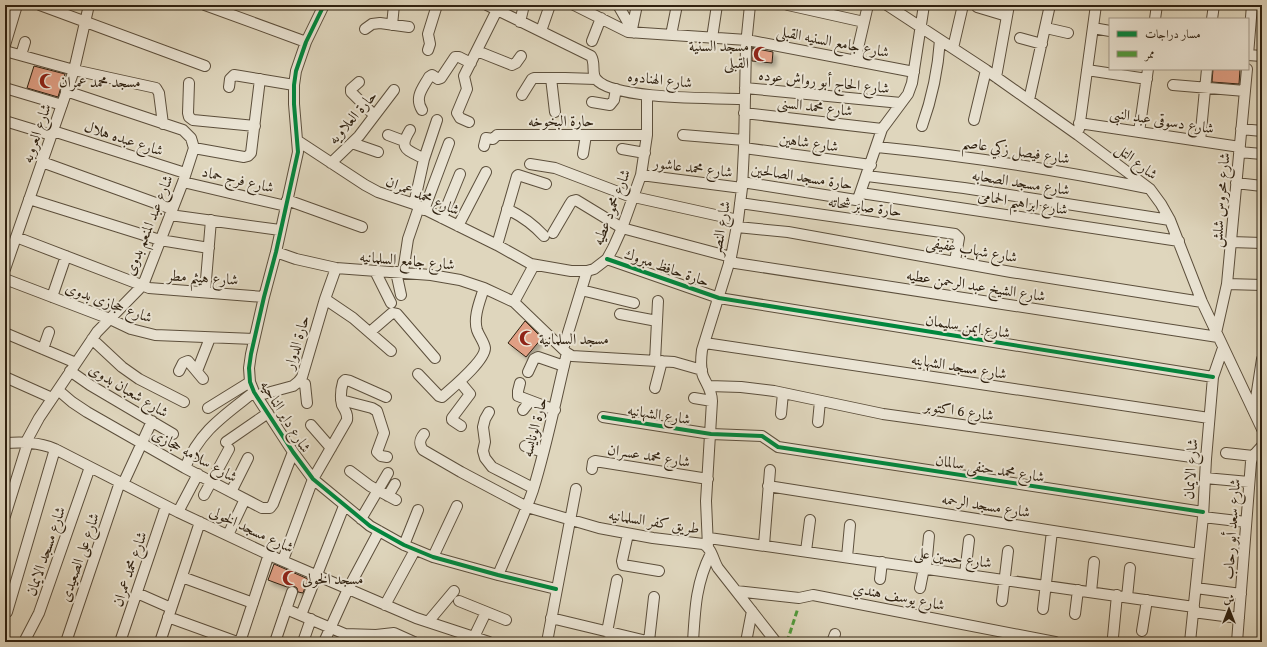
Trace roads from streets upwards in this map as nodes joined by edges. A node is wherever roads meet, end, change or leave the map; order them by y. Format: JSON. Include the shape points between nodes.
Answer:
{"nodes":[{"id":1,"x":17,"y":5,"type":"edge"},
{"id":2,"x":40,"y":5,"type":"edge"},
{"id":3,"x":89,"y":5,"type":"edge"},
{"id":4,"x":205,"y":5,"type":"edge"},
{"id":5,"x":235,"y":5,"type":"edge"},
{"id":6,"x":324,"y":5,"type":"edge"},
{"id":7,"x":394,"y":5,"type":"edge"},
{"id":8,"x":437,"y":5,"type":"edge"},
{"id":9,"x":487,"y":5,"type":"edge"},
{"id":10,"x":524,"y":5,"type":"edge"},
{"id":11,"x":550,"y":5,"type":"edge"},
{"id":12,"x":574,"y":5,"type":"edge"},
{"id":13,"x":618,"y":5,"type":"edge"},
{"id":14,"x":637,"y":5,"type":"edge"},
{"id":15,"x":677,"y":5,"type":"edge"},
{"id":16,"x":717,"y":5,"type":"edge"},
{"id":17,"x":750,"y":5,"type":"edge"},
{"id":18,"x":788,"y":5,"type":"edge"},
{"id":19,"x":868,"y":5,"type":"edge"},
{"id":20,"x":888,"y":5,"type":"edge"},
{"id":21,"x":924,"y":5,"type":"edge"},
{"id":22,"x":963,"y":5,"type":"edge"},
{"id":23,"x":1009,"y":5,"type":"edge"},
{"id":24,"x":1050,"y":5,"type":"edge"},
{"id":25,"x":1096,"y":5,"type":"edge"},
{"id":26,"x":1157,"y":5,"type":"edge"},
{"id":27,"x":1214,"y":5,"type":"edge"},
{"id":28,"x":1252,"y":5,"type":"edge"},
{"id":29,"x":977,"y":7,"type":"dead end"},
{"id":30,"x":498,"y":8,"type":"edge"},
{"id":31,"x":231,"y":15,"type":"junction"},
{"id":32,"x":1007,"y":16,"type":"junction"},
{"id":33,"x":601,"y":18,"type":"junction"},
{"id":34,"x":1155,"y":18,"type":"edge"},
{"id":35,"x":1212,"y":18,"type":"edge"},
{"id":36,"x":85,"y":21,"type":"junction"},
{"id":37,"x":520,"y":22,"type":"junction"},
{"id":38,"x":864,"y":22,"type":"junction"},
{"id":39,"x":392,"y":25,"type":"junction"},
{"id":40,"x":921,"y":26,"type":"junction"},
{"id":41,"x":409,"y":27,"type":"dead end"},
{"id":42,"x":1046,"y":28,"type":"junction"},
{"id":43,"x":1093,"y":28,"type":"junction"},
{"id":44,"x":365,"y":29,"type":"dead end"},
{"id":45,"x":633,"y":31,"type":"junction"},
{"id":46,"x":1109,"y":31,"type":"edge"},
{"id":47,"x":541,"y":32,"type":"junction"},
{"id":48,"x":1068,"y":33,"type":"dead end"},
{"id":49,"x":671,"y":35,"type":"junction"},
{"id":50,"x":712,"y":38,"type":"junction"},
{"id":51,"x":1020,"y":38,"type":"dead end"},
{"id":52,"x":1249,"y":38,"type":"edge"},
{"id":53,"x":747,"y":40,"type":"junction"},
{"id":54,"x":940,"y":40,"type":"junction"},
{"id":55,"x":25,"y":42,"type":"dead end"},
{"id":56,"x":306,"y":42,"type":"junction"},
{"id":57,"x":592,"y":42,"type":"dead end"},
{"id":58,"x":1042,"y":44,"type":"junction"},
{"id":59,"x":5,"y":45,"type":"edge"},
{"id":60,"x":953,"y":48,"type":"junction"},
{"id":61,"x":428,"y":50,"type":"dead end"},
{"id":62,"x":5,"y":51,"type":"edge"},
{"id":63,"x":477,"y":51,"type":"junction"},
{"id":64,"x":21,"y":55,"type":"junction"},
{"id":65,"x":1249,"y":55,"type":"edge"},
{"id":66,"x":521,"y":56,"type":"dead end"},
{"id":67,"x":1262,"y":56,"type":"edge"},
{"id":68,"x":855,"y":61,"type":"junction"},
{"id":69,"x":471,"y":63,"type":"junction"},
{"id":70,"x":204,"y":66,"type":"dead end"},
{"id":71,"x":74,"y":70,"type":"junction"},
{"id":72,"x":986,"y":70,"type":"junction"},
{"id":73,"x":1087,"y":70,"type":"junction"},
{"id":74,"x":1207,"y":70,"type":"edge"},
{"id":75,"x":1247,"y":70,"type":"edge"},
{"id":76,"x":914,"y":72,"type":"junction"},
{"id":77,"x":1147,"y":74,"type":"edge"},
{"id":78,"x":996,"y":77,"type":"junction"},
{"id":79,"x":551,"y":78,"type":"junction"},
{"id":80,"x":260,"y":79,"type":"junction"},
{"id":81,"x":596,"y":80,"type":"junction"},
{"id":82,"x":359,"y":82,"type":"dead end"},
{"id":83,"x":188,"y":83,"type":"dead end"},
{"id":84,"x":294,"y":85,"type":"junction"},
{"id":85,"x":1173,"y":85,"type":"dead end"},
{"id":86,"x":229,"y":87,"type":"dead end"},
{"id":87,"x":5,"y":88,"type":"edge"},
{"id":88,"x":745,"y":88,"type":"junction"},
{"id":89,"x":1205,"y":88,"type":"junction"},
{"id":90,"x":616,"y":89,"type":"junction"},
{"id":91,"x":394,"y":90,"type":"dead end"},
{"id":92,"x":66,"y":91,"type":"junction"},
{"id":93,"x":1245,"y":91,"type":"junction"},
{"id":94,"x":646,"y":95,"type":"junction"},
{"id":95,"x":522,"y":96,"type":"dead end"},
{"id":96,"x":744,"y":99,"type":"junction"},
{"id":97,"x":1030,"y":100,"type":"junction"},
{"id":98,"x":592,"y":102,"type":"dead end"},
{"id":99,"x":900,"y":103,"type":"junction"},
{"id":100,"x":62,"y":105,"type":"junction"},
{"id":101,"x":422,"y":110,"type":"dead end"},
{"id":102,"x":555,"y":112,"type":"dead end"},
{"id":103,"x":744,"y":112,"type":"junction"},
{"id":104,"x":374,"y":115,"type":"junction"},
{"id":105,"x":437,"y":120,"type":"dead end"},
{"id":106,"x":974,"y":120,"type":"dead end"},
{"id":107,"x":5,"y":121,"type":"edge"},
{"id":108,"x":469,"y":122,"type":"dead end"},
{"id":109,"x":1079,"y":123,"type":"junction"},
{"id":110,"x":163,"y":124,"type":"junction"},
{"id":111,"x":255,"y":126,"type":"junction"},
{"id":112,"x":922,"y":126,"type":"dead end"},
{"id":113,"x":882,"y":128,"type":"junction"},
{"id":114,"x":1241,"y":129,"type":"junction"},
{"id":115,"x":410,"y":130,"type":"dead end"},
{"id":116,"x":1139,"y":132,"type":"junction"},
{"id":117,"x":1262,"y":132,"type":"edge"},
{"id":118,"x":52,"y":133,"type":"junction"},
{"id":119,"x":388,"y":135,"type":"dead end"},
{"id":120,"x":586,"y":135,"type":"junction"},
{"id":121,"x":647,"y":135,"type":"junction"},
{"id":122,"x":684,"y":135,"type":"dead end"},
{"id":123,"x":1078,"y":135,"type":"junction"},
{"id":124,"x":298,"y":141,"type":"junction"},
{"id":125,"x":404,"y":141,"type":"junction"},
{"id":126,"x":1200,"y":141,"type":"junction"},
{"id":127,"x":352,"y":143,"type":"junction"},
{"id":128,"x":449,"y":143,"type":"dead end"},
{"id":129,"x":744,"y":144,"type":"junction"},
{"id":130,"x":484,"y":146,"type":"dead end"},
{"id":131,"x":877,"y":147,"type":"junction"},
{"id":132,"x":194,"y":148,"type":"junction"},
{"id":133,"x":622,"y":149,"type":"dead end"},
{"id":134,"x":1239,"y":149,"type":"junction"},
{"id":135,"x":378,"y":152,"type":"dead end"},
{"id":136,"x":645,"y":153,"type":"junction"},
{"id":137,"x":583,"y":154,"type":"dead end"},
{"id":138,"x":1262,"y":154,"type":"edge"},
{"id":139,"x":424,"y":159,"type":"junction"},
{"id":140,"x":42,"y":162,"type":"junction"},
{"id":141,"x":331,"y":163,"type":"junction"},
{"id":142,"x":530,"y":164,"type":"dead end"},
{"id":143,"x":871,"y":165,"type":"junction"},
{"id":144,"x":486,"y":172,"type":"dead end"},
{"id":145,"x":460,"y":174,"type":"dead end"},
{"id":146,"x":641,"y":176,"type":"junction"},
{"id":147,"x":867,"y":176,"type":"junction"},
{"id":148,"x":184,"y":178,"type":"junction"},
{"id":149,"x":1236,"y":183,"type":"junction"},
{"id":150,"x":546,"y":184,"type":"dead end"},
{"id":151,"x":742,"y":185,"type":"junction"},
{"id":152,"x":1262,"y":186,"type":"edge"},
{"id":153,"x":1150,"y":189,"type":"junction"},
{"id":154,"x":860,"y":196,"type":"junction"},
{"id":155,"x":634,"y":198,"type":"junction"},
{"id":156,"x":30,"y":199,"type":"junction"},
{"id":157,"x":287,"y":203,"type":"junction"},
{"id":158,"x":740,"y":203,"type":"junction"},
{"id":159,"x":419,"y":207,"type":"junction"},
{"id":160,"x":507,"y":209,"type":"junction"},
{"id":161,"x":171,"y":212,"type":"junction"},
{"id":162,"x":442,"y":218,"type":"junction"},
{"id":163,"x":211,"y":220,"type":"junction"},
{"id":164,"x":1170,"y":220,"type":"junction"},
{"id":165,"x":737,"y":224,"type":"junction"},
{"id":166,"x":458,"y":226,"type":"junction"},
{"id":167,"x":362,"y":227,"type":"dead end"},
{"id":168,"x":622,"y":228,"type":"junction"},
{"id":169,"x":280,"y":230,"type":"junction"},
{"id":170,"x":16,"y":237,"type":"junction"},
{"id":171,"x":160,"y":240,"type":"junction"},
{"id":172,"x":1179,"y":241,"type":"junction"},
{"id":173,"x":1231,"y":242,"type":"junction"},
{"id":174,"x":1262,"y":243,"type":"edge"},
{"id":175,"x":497,"y":245,"type":"junction"},
{"id":176,"x":209,"y":248,"type":"junction"},
{"id":177,"x":276,"y":252,"type":"junction"},
{"id":178,"x":66,"y":256,"type":"junction"},
{"id":179,"x":607,"y":259,"type":"junction"},
{"id":180,"x":730,"y":260,"type":"junction"},
{"id":181,"x":955,"y":262,"type":"junction"},
{"id":182,"x":538,"y":266,"type":"junction"},
{"id":183,"x":336,"y":268,"type":"junction"},
{"id":184,"x":5,"y":269,"type":"edge"},
{"id":185,"x":587,"y":271,"type":"junction"},
{"id":186,"x":375,"y":272,"type":"junction"},
{"id":187,"x":399,"y":272,"type":"junction"},
{"id":188,"x":5,"y":279,"type":"edge"},
{"id":189,"x":1227,"y":284,"type":"junction"},
{"id":190,"x":141,"y":285,"type":"junction"},
{"id":191,"x":1262,"y":285,"type":"edge"},
{"id":192,"x":484,"y":288,"type":"junction"},
{"id":193,"x":582,"y":290,"type":"junction"},
{"id":194,"x":205,"y":292,"type":"junction"},
{"id":195,"x":401,"y":295,"type":"dead end"},
{"id":196,"x":52,"y":297,"type":"junction"},
{"id":197,"x":264,"y":297,"type":"junction"},
{"id":198,"x":719,"y":298,"type":"junction"},
{"id":199,"x":325,"y":299,"type":"junction"},
{"id":200,"x":658,"y":301,"type":"dead end"},
{"id":201,"x":514,"y":302,"type":"junction"},
{"id":202,"x":1202,"y":302,"type":"junction"},
{"id":203,"x":391,"y":303,"type":"dead end"},
{"id":204,"x":634,"y":304,"type":"dead end"},
{"id":205,"x":620,"y":314,"type":"dead end"},
{"id":206,"x":110,"y":319,"type":"junction"},
{"id":207,"x":657,"y":321,"type":"junction"},
{"id":208,"x":49,"y":332,"type":"dead end"},
{"id":209,"x":370,"y":332,"type":"junction"},
{"id":210,"x":5,"y":333,"type":"edge"},
{"id":211,"x":1217,"y":335,"type":"junction"},
{"id":212,"x":210,"y":338,"type":"junction"},
{"id":213,"x":92,"y":339,"type":"junction"},
{"id":214,"x":254,"y":339,"type":"junction"},
{"id":215,"x":705,"y":343,"type":"junction"},
{"id":216,"x":1223,"y":348,"type":"junction"},
{"id":217,"x":42,"y":349,"type":"junction"},
{"id":218,"x":565,"y":351,"type":"junction"},
{"id":219,"x":391,"y":352,"type":"dead end"},
{"id":220,"x":436,"y":358,"type":"dead end"},
{"id":221,"x":1262,"y":359,"type":"edge"},
{"id":222,"x":658,"y":361,"type":"junction"},
{"id":223,"x":564,"y":366,"type":"junction"},
{"id":224,"x":73,"y":367,"type":"junction"},
{"id":225,"x":702,"y":370,"type":"junction"},
{"id":226,"x":179,"y":371,"type":"dead end"},
{"id":227,"x":197,"y":371,"type":"junction"},
{"id":228,"x":528,"y":372,"type":"dead end"},
{"id":229,"x":418,"y":374,"type":"dead end"},
{"id":230,"x":5,"y":377,"type":"edge"},
{"id":231,"x":1213,"y":377,"type":"junction"},
{"id":232,"x":204,"y":380,"type":"dead end"},
{"id":233,"x":250,"y":382,"type":"junction"},
{"id":234,"x":298,"y":382,"type":"junction"},
{"id":235,"x":460,"y":382,"type":"junction"},
{"id":236,"x":520,"y":383,"type":"dead end"},
{"id":237,"x":709,"y":386,"type":"junction"},
{"id":238,"x":655,"y":388,"type":"dead end"},
{"id":239,"x":783,"y":393,"type":"junction"},
{"id":240,"x":55,"y":394,"type":"junction"},
{"id":241,"x":255,"y":394,"type":"junction"},
{"id":242,"x":386,"y":396,"type":"dead end"},
{"id":243,"x":694,"y":398,"type":"dead end"},
{"id":244,"x":341,"y":400,"type":"junction"},
{"id":245,"x":530,"y":401,"type":"junction"},
{"id":246,"x":712,"y":401,"type":"junction"},
{"id":247,"x":820,"y":401,"type":"junction"},
{"id":248,"x":184,"y":402,"type":"dead end"},
{"id":249,"x":307,"y":402,"type":"dead end"},
{"id":250,"x":208,"y":408,"type":"dead end"},
{"id":251,"x":523,"y":410,"type":"dead end"},
{"id":252,"x":554,"y":410,"type":"junction"},
{"id":253,"x":1254,"y":411,"type":"junction"},
{"id":254,"x":489,"y":412,"type":"dead end"},
{"id":255,"x":268,"y":413,"type":"junction"},
{"id":256,"x":781,"y":414,"type":"dead end"},
{"id":257,"x":603,"y":417,"type":"dead end"},
{"id":258,"x":1209,"y":418,"type":"junction"},
{"id":259,"x":152,"y":421,"type":"junction"},
{"id":260,"x":818,"y":422,"type":"dead end"},
{"id":261,"x":311,"y":425,"type":"dead end"},
{"id":262,"x":462,"y":426,"type":"dead end"},
{"id":263,"x":1262,"y":429,"type":"edge"},
{"id":264,"x":173,"y":434,"type":"dead end"},
{"id":265,"x":424,"y":434,"type":"dead end"},
{"id":266,"x":711,"y":434,"type":"junction"},
{"id":267,"x":27,"y":442,"type":"junction"},
{"id":268,"x":5,"y":443,"type":"edge"},
{"id":269,"x":142,"y":443,"type":"junction"},
{"id":270,"x":773,"y":445,"type":"joint"},
{"id":271,"x":525,"y":446,"type":"dead end"},
{"id":272,"x":1262,"y":446,"type":"edge"},
{"id":273,"x":331,"y":448,"type":"junction"},
{"id":274,"x":55,"y":449,"type":"junction"},
{"id":275,"x":293,"y":452,"type":"junction"},
{"id":276,"x":543,"y":452,"type":"junction"},
{"id":277,"x":1226,"y":453,"type":"dead end"},
{"id":278,"x":1253,"y":456,"type":"junction"},
{"id":279,"x":387,"y":457,"type":"dead end"},
{"id":280,"x":248,"y":458,"type":"dead end"},
{"id":281,"x":1206,"y":459,"type":"junction"},
{"id":282,"x":90,"y":467,"type":"junction"},
{"id":283,"x":185,"y":468,"type":"junction"},
{"id":284,"x":592,"y":469,"type":"dead end"},
{"id":285,"x":770,"y":470,"type":"dead end"},
{"id":286,"x":350,"y":471,"type":"dead end"},
{"id":287,"x":388,"y":473,"type":"dead end"},
{"id":288,"x":198,"y":474,"type":"junction"},
{"id":289,"x":1205,"y":478,"type":"junction"},
{"id":290,"x":312,"y":479,"type":"junction"},
{"id":291,"x":708,"y":479,"type":"junction"},
{"id":292,"x":211,"y":482,"type":"junction"},
{"id":293,"x":1249,"y":482,"type":"junction"},
{"id":294,"x":121,"y":483,"type":"junction"},
{"id":295,"x":395,"y":484,"type":"dead end"},
{"id":296,"x":768,"y":486,"type":"junction"},
{"id":297,"x":533,"y":488,"type":"junction"},
{"id":298,"x":576,"y":489,"type":"dead end"},
{"id":299,"x":378,"y":491,"type":"junction"},
{"id":300,"x":230,"y":492,"type":"junction"},
{"id":301,"x":204,"y":495,"type":"dead end"},
{"id":302,"x":245,"y":499,"type":"junction"},
{"id":303,"x":166,"y":506,"type":"junction"},
{"id":304,"x":344,"y":506,"type":"junction"},
{"id":305,"x":457,"y":506,"type":"dead end"},
{"id":306,"x":527,"y":507,"type":"junction"},
{"id":307,"x":418,"y":510,"type":"dead end"},
{"id":308,"x":178,"y":512,"type":"junction"},
{"id":309,"x":1203,"y":515,"type":"junction"},
{"id":310,"x":5,"y":516,"type":"edge"},
{"id":311,"x":361,"y":519,"type":"junction"},
{"id":312,"x":570,"y":520,"type":"junction"},
{"id":313,"x":810,"y":520,"type":"dead end"},
{"id":314,"x":200,"y":522,"type":"junction"},
{"id":315,"x":1246,"y":522,"type":"junction"},
{"id":316,"x":850,"y":525,"type":"dead end"},
{"id":317,"x":379,"y":531,"type":"junction"},
{"id":318,"x":1052,"y":531,"type":"junction"},
{"id":319,"x":628,"y":534,"type":"junction"},
{"id":320,"x":228,"y":535,"type":"junction"},
{"id":321,"x":929,"y":536,"type":"dead end"},
{"id":322,"x":969,"y":540,"type":"dead end"},
{"id":323,"x":404,"y":545,"type":"junction"},
{"id":324,"x":764,"y":545,"type":"junction"},
{"id":325,"x":709,"y":546,"type":"junction"},
{"id":326,"x":415,"y":550,"type":"junction"},
{"id":327,"x":806,"y":551,"type":"junction"},
{"id":328,"x":1008,"y":551,"type":"dead end"},
{"id":329,"x":269,"y":554,"type":"junction"},
{"id":330,"x":1199,"y":554,"type":"junction"},
{"id":331,"x":433,"y":556,"type":"junction"},
{"id":332,"x":847,"y":557,"type":"junction"},
{"id":333,"x":283,"y":560,"type":"junction"},
{"id":334,"x":882,"y":562,"type":"junction"},
{"id":335,"x":1094,"y":562,"type":"dead end"},
{"id":336,"x":925,"y":568,"type":"junction"},
{"id":337,"x":1130,"y":568,"type":"dead end"},
{"id":338,"x":659,"y":571,"type":"dead end"},
{"id":339,"x":965,"y":574,"type":"junction"},
{"id":340,"x":317,"y":575,"type":"junction"},
{"id":341,"x":498,"y":575,"type":"junction"},
{"id":342,"x":182,"y":577,"type":"junction"},
{"id":343,"x":880,"y":578,"type":"dead end"},
{"id":344,"x":1005,"y":579,"type":"junction"},
{"id":345,"x":617,"y":580,"type":"dead end"},
{"id":346,"x":1046,"y":585,"type":"junction"},
{"id":347,"x":348,"y":588,"type":"junction"},
{"id":348,"x":920,"y":588,"type":"dead end"},
{"id":349,"x":1196,"y":588,"type":"junction"},
{"id":350,"x":556,"y":589,"type":"junction"},
{"id":351,"x":1078,"y":590,"type":"junction"},
{"id":352,"x":454,"y":591,"type":"dead end"},
{"id":353,"x":736,"y":591,"type":"junction"},
{"id":354,"x":292,"y":592,"type":"dead end"},
{"id":355,"x":1091,"y":592,"type":"junction"},
{"id":356,"x":137,"y":593,"type":"junction"},
{"id":357,"x":1241,"y":594,"type":"junction"},
{"id":358,"x":1122,"y":596,"type":"junction"},
{"id":359,"x":654,"y":597,"type":"dead end"},
{"id":360,"x":1147,"y":600,"type":"junction"},
{"id":361,"x":459,"y":601,"type":"dead end"},
{"id":362,"x":1002,"y":601,"type":"dead end"},
{"id":363,"x":253,"y":603,"type":"junction"},
{"id":364,"x":385,"y":604,"type":"junction"},
{"id":365,"x":286,"y":609,"type":"junction"},
{"id":366,"x":1043,"y":609,"type":"dead end"},
{"id":367,"x":1193,"y":610,"type":"junction"},
{"id":368,"x":752,"y":611,"type":"junction"},
{"id":369,"x":7,"y":612,"type":"dead end"},
{"id":370,"x":486,"y":612,"type":"junction"},
{"id":371,"x":170,"y":613,"type":"junction"},
{"id":372,"x":1075,"y":614,"type":"dead end"},
{"id":373,"x":301,"y":615,"type":"junction"},
{"id":374,"x":551,"y":618,"type":"junction"},
{"id":375,"x":1239,"y":618,"type":"junction"},
{"id":376,"x":311,"y":619,"type":"junction"},
{"id":377,"x":506,"y":620,"type":"dead end"},
{"id":378,"x":428,"y":622,"type":"junction"},
{"id":379,"x":330,"y":627,"type":"junction"},
{"id":380,"x":1142,"y":631,"type":"dead end"},
{"id":381,"x":609,"y":635,"type":"edge"},
{"id":382,"x":474,"y":637,"type":"junction"},
{"id":383,"x":1113,"y":637,"type":"dead end"},
{"id":384,"x":374,"y":638,"type":"edge"},
{"id":385,"x":24,"y":642,"type":"edge"},
{"id":386,"x":66,"y":642,"type":"edge"},
{"id":387,"x":120,"y":642,"type":"edge"},
{"id":388,"x":160,"y":642,"type":"edge"},
{"id":389,"x":238,"y":642,"type":"edge"},
{"id":390,"x":275,"y":642,"type":"edge"},
{"id":391,"x":303,"y":642,"type":"edge"},
{"id":392,"x":324,"y":642,"type":"edge"},
{"id":393,"x":414,"y":642,"type":"edge"},
{"id":394,"x":489,"y":642,"type":"edge"},
{"id":395,"x":547,"y":642,"type":"edge"},
{"id":396,"x":650,"y":642,"type":"edge"},
{"id":397,"x":693,"y":642,"type":"edge"},
{"id":398,"x":746,"y":642,"type":"edge"},
{"id":399,"x":776,"y":642,"type":"edge"},
{"id":400,"x":1055,"y":642,"type":"edge"},
{"id":401,"x":1190,"y":642,"type":"edge"},
{"id":402,"x":1237,"y":642,"type":"edge"}],
"edges":[{"from":1,"to":59,"type":"street"},
{"from":2,"to":36,"type":"street"},
{"from":3,"to":36,"type":"street","name":"شارع العروبه"},
{"from":4,"to":31,"type":"street"},
{"from":5,"to":31,"type":"street"},
{"from":6,"to":56,"type":"street","name":"شارع داير الناحيه"},
{"from":7,"to":39,"type":"street"},
{"from":8,"to":61,"type":"street","via":[[428,34]]},
{"from":9,"to":30,"type":"street"},
{"from":10,"to":37,"type":"street"},
{"from":11,"to":47,"type":"street"},
{"from":12,"to":33,"type":"street","name":"شارع جامع السنيه القبلى"},
{"from":13,"to":45,"type":"street"},
{"from":14,"to":45,"type":"street"},
{"from":15,"to":49,"type":"street"},
{"from":16,"to":50,"type":"street"},
{"from":17,"to":53,"type":"street","name":"شارع النصر"},
{"from":18,"to":38,"type":"street"},
{"from":19,"to":38,"type":"street"},
{"from":20,"to":40,"type":"street","name":"شارع التل"},
{"from":21,"to":40,"type":"street"},
{"from":22,"to":60,"type":"street"},
{"from":23,"to":32,"type":"street"},
{"from":24,"to":42,"type":"street"},
{"from":25,"to":43,"type":"street"},
{"from":26,"to":34,"type":"street"},
{"from":27,"to":35,"type":"street"},
{"from":28,"to":52,"type":"street"},
{"from":29,"to":32,"type":"street"},
{"from":30,"to":37,"type":"street"},
{"from":30,"to":63,"type":"street"},
{"from":31,"to":56,"type":"street"},
{"from":32,"to":78,"type":"street"},
{"from":33,"to":45,"type":"street","name":"شارع جامع السنيه القبلى","via":[[622,30]]},
{"from":33,"to":57,"type":"street"},
{"from":36,"to":70,"type":"street"},
{"from":36,"to":71,"type":"street","name":"شارع العروبه"},
{"from":37,"to":47,"type":"street"},
{"from":38,"to":68,"type":"street"},
{"from":39,"to":41,"type":"street"},
{"from":39,"to":44,"type":"street","via":[[372,24]]},
{"from":40,"to":54,"type":"street","name":"شارع التل"},
{"from":40,"to":76,"type":"street"},
{"from":42,"to":48,"type":"street"},
{"from":42,"to":58,"type":"street"},
{"from":43,"to":46,"type":"street"},
{"from":43,"to":73,"type":"street"},
{"from":45,"to":49,"type":"street","name":"شارع جامع السنيه القبلى"},
{"from":47,"to":81,"type":"street","via":[[591,56]]},
{"from":49,"to":50,"type":"street","name":"شارع جامع السنيه القبلى"},
{"from":50,"to":53,"type":"street","name":"شارع جامع السنيه القبلى"},
{"from":51,"to":58,"type":"street"},
{"from":53,"to":68,"type":"street","name":"شارع جامع السنيه القبلى"},
{"from":53,"to":88,"type":"street","name":"شارع النصر"},
{"from":54,"to":60,"type":"street","name":"شارع التل"},
{"from":54,"to":112,"type":"street","via":[[935,84]]},
{"from":55,"to":64,"type":"street"},
{"from":56,"to":84,"type":"street","name":"شارع داير الناحيه","via":[[298,63]]},
{"from":58,"to":97,"type":"street"},
{"from":60,"to":72,"type":"street","name":"شارع التل"},
{"from":62,"to":64,"type":"street"},
{"from":63,"to":66,"type":"street","via":[[512,65]]},
{"from":63,"to":69,"type":"street"},
{"from":64,"to":71,"type":"street"},
{"from":65,"to":67,"type":"street"},
{"from":68,"to":76,"type":"street","name":"شارع جامع السنيه القبلى"},
{"from":69,"to":101,"type":"street","via":[[455,57],[441,78],[432,75],[429,77],[418,97],[418,104]]},
{"from":69,"to":108,"type":"street","via":[[464,76],[466,92],[457,113],[460,118]]},
{"from":71,"to":92,"type":"street","name":"شارع العروبه"},
{"from":71,"to":110,"type":"street","via":[[156,88]]},
{"from":72,"to":78,"type":"street","name":"شارع التل"},
{"from":72,"to":106,"type":"street"},
{"from":73,"to":77,"type":"street"},
{"from":73,"to":109,"type":"street"},
{"from":74,"to":89,"type":"street"},
{"from":75,"to":93,"type":"street","name":"شارع محروس شلش"},
{"from":76,"to":99,"type":"street","via":[[908,94]]},
{"from":77,"to":116,"type":"street"},
{"from":78,"to":97,"type":"street","name":"شارع التل"},
{"from":79,"to":81,"type":"street"},
{"from":79,"to":95,"type":"street","via":[[533,79]]},
{"from":79,"to":102,"type":"street"},
{"from":80,"to":84,"type":"street"},
{"from":80,"to":86,"type":"street","via":[[234,75],[230,79]]},
{"from":80,"to":111,"type":"street"},
{"from":81,"to":90,"type":"street","name":"شارع الهنادوه"},
{"from":82,"to":104,"type":"street","via":[[351,92]]},
{"from":83,"to":111,"type":"street","via":[[188,113],[193,120]]},
{"from":84,"to":124,"type":"street","name":"شارع داير الناحيه"},
{"from":85,"to":89,"type":"street"},
{"from":87,"to":100,"type":"street"},
{"from":88,"to":96,"type":"street","name":"شارع النصر"},
{"from":88,"to":99,"type":"street","name":"شارع الحاج أبو رواش عوده"},
{"from":89,"to":93,"type":"street"},
{"from":89,"to":126,"type":"street"},
{"from":90,"to":94,"type":"street","name":"شارع الهنادوه"},
{"from":90,"to":98,"type":"street","via":[[610,105]]},
{"from":91,"to":104,"type":"street","name":"حارة العلاويه"},
{"from":92,"to":100,"type":"street","name":"شارع العروبه"},
{"from":92,"to":110,"type":"street"},
{"from":93,"to":114,"type":"street","name":"شارع محروس شلش"},
{"from":94,"to":96,"type":"street","name":"شارع الهنادوه"},
{"from":94,"to":121,"type":"street","name":"شارع محمود عطيه"},
{"from":96,"to":103,"type":"street","name":"شارع النصر"},
{"from":97,"to":123,"type":"street","name":"شارع التل"},
{"from":99,"to":113,"type":"street"},
{"from":100,"to":118,"type":"street","name":"شارع العروبه"},
{"from":103,"to":113,"type":"street","name":"شارع محمد السنى"},
{"from":103,"to":129,"type":"street","name":"شارع النصر"},
{"from":104,"to":127,"type":"street","name":"حارة العلاويه"},
{"from":105,"to":139,"type":"street"},
{"from":107,"to":118,"type":"street","name":"شارع عبده هلال"},
{"from":109,"to":116,"type":"street","name":"شارع دسوقى عبد النبى"},
{"from":109,"to":123,"type":"street"},
{"from":110,"to":132,"type":"street","via":[[183,130],[191,138]]},
{"from":111,"to":132,"type":"street","via":[[252,150],[248,156]]},
{"from":113,"to":131,"type":"street"},
{"from":114,"to":117,"type":"street"},
{"from":114,"to":134,"type":"street","name":"شارع محروس شلش"},
{"from":115,"to":125,"type":"street"},
{"from":116,"to":126,"type":"street","name":"شارع دسوقى عبد النبى"},
{"from":118,"to":140,"type":"street","name":"شارع العروبه"},
{"from":118,"to":148,"type":"street","name":"شارع عبده هلال"},
{"from":119,"to":125,"type":"street"},
{"from":120,"to":121,"type":"street","name":"حارة البخوخه"},
{"from":120,"to":130,"type":"street","name":"حارة البخوخه","via":[[497,135],[493,139],[486,138]]},
{"from":120,"to":137,"type":"street"},
{"from":121,"to":136,"type":"street","name":"شارع محمود عطيه"},
{"from":122,"to":129,"type":"street","name":"شارع شاهين"},
{"from":123,"to":153,"type":"street","name":"شارع التل"},
{"from":124,"to":141,"type":"street","name":"شارع محمد عمران"},
{"from":124,"to":157,"type":"street","name":"شارع داير الناحيه"},
{"from":125,"to":139,"type":"street","via":[[406,149]]},
{"from":126,"to":134,"type":"street","name":"شارع دسوقى عبد النبى"},
{"from":127,"to":135,"type":"street"},
{"from":127,"to":141,"type":"street","name":"حارة العلاويه"},
{"from":128,"to":159,"type":"street"},
{"from":129,"to":143,"type":"street","name":"شارع شاهين"},
{"from":129,"to":151,"type":"street","name":"شارع النصر"},
{"from":131,"to":143,"type":"street"},
{"from":131,"to":153,"type":"street","name":"شارع فيصل زكي عاصم","via":[[1042,168]]},
{"from":132,"to":148,"type":"street","name":"شارع عبد المنعم بدوى"},
{"from":133,"to":136,"type":"street"},
{"from":134,"to":138,"type":"street","name":"شارع دسوقى عبد النبى"},
{"from":134,"to":149,"type":"street","name":"شارع محروس شلش"},
{"from":136,"to":146,"type":"street","name":"شارع محمود عطيه"},
{"from":139,"to":159,"type":"street"},
{"from":140,"to":156,"type":"street","name":"شارع العروبه"},
{"from":140,"to":161,"type":"street"},
{"from":141,"to":159,"type":"street","name":"شارع محمد عمران","via":[[372,188]]},
{"from":142,"to":155,"type":"street","name":"شارع شهاب عفيفى","via":[[554,168]]},
{"from":143,"to":147,"type":"street"},
{"from":144,"to":166,"type":"street"},
{"from":145,"to":162,"type":"street"},
{"from":146,"to":151,"type":"street","name":"شارع محمد عاشور"},
{"from":146,"to":155,"type":"street","name":"شارع محمود عطيه"},
{"from":147,"to":154,"type":"street"},
{"from":147,"to":164,"type":"street","name":"شارع مسجد الصحابه","via":[[958,187]]},
{"from":148,"to":157,"type":"street","name":"شارع فرج حماد"},
{"from":148,"to":161,"type":"street","name":"شارع عبد المنعم بدوى"},
{"from":149,"to":152,"type":"street"},
{"from":149,"to":173,"type":"street","name":"شارع محروس شلش"},
{"from":150,"to":160,"type":"street","via":[[518,175]]},
{"from":151,"to":154,"type":"street","name":"حارة مسجد الصالحين","via":[[856,200]]},
{"from":151,"to":158,"type":"street","name":"شارع النصر"},
{"from":153,"to":164,"type":"street","name":"شارع التل"},
{"from":154,"to":172,"type":"street","name":"شارع ابراهيم الحمامى"},
{"from":155,"to":165,"type":"street","name":"شارع شهاب عفيفى"},
{"from":155,"to":168,"type":"street","name":"شارع محمود عطيه"},
{"from":156,"to":170,"type":"street","name":"شارع العروبه"},
{"from":156,"to":171,"type":"street"},
{"from":157,"to":167,"type":"street","name":"شارع فرج حماد"},
{"from":157,"to":169,"type":"street","name":"شارع داير الناحيه"},
{"from":158,"to":165,"type":"street","name":"شارع النصر"},
{"from":158,"to":181,"type":"street","name":"حارة صابر شحاته","via":[[955,234],[959,238]]},
{"from":159,"to":162,"type":"street","name":"شارع محمد عمران"},
{"from":159,"to":187,"type":"street"},
{"from":160,"to":168,"type":"street","name":"شارع الشيخ عبد الرحمن عطيه","via":[[521,215],[548,235],[572,201],[576,200]]},
{"from":160,"to":175,"type":"street"},
{"from":161,"to":163,"type":"street"},
{"from":161,"to":171,"type":"street","name":"شارع عبد المنعم بدوى"},
{"from":162,"to":166,"type":"street","name":"شارع محمد عمران"},
{"from":163,"to":169,"type":"street"},
{"from":163,"to":176,"type":"street"},
{"from":164,"to":172,"type":"street","name":"شارع التل"},
{"from":165,"to":180,"type":"street","name":"شارع النصر"},
{"from":165,"to":181,"type":"street","name":"شارع شهاب عفيفى"},
{"from":166,"to":175,"type":"street","name":"شارع محمد عمران"},
{"from":168,"to":179,"type":"street","name":"شارع محمود عطيه"},
{"from":168,"to":180,"type":"street","name":"شارع الشيخ عبد الرحمن عطيه"},
{"from":169,"to":177,"type":"street","name":"شارع داير الناحيه"},
{"from":170,"to":178,"type":"street","name":"شارع هيثم مطر"},
{"from":170,"to":184,"type":"street","name":"شارع العروبه"},
{"from":171,"to":176,"type":"street"},
{"from":171,"to":190,"type":"street","name":"شارع عبد المنعم بدوى"},
{"from":172,"to":202,"type":"street","name":"شارع التل"},
{"from":173,"to":174,"type":"street"},
{"from":173,"to":189,"type":"street","name":"شارع محروس شلش"},
{"from":175,"to":182,"type":"street","name":"شارع محمد عمران"},
{"from":176,"to":194,"type":"street"},
{"from":177,"to":183,"type":"street","name":"شارع جامع السلمانيه"},
{"from":177,"to":197,"type":"street","name":"شارع داير الناحيه"},
{"from":178,"to":190,"type":"street","name":"شارع هيثم مطر"},
{"from":178,"to":196,"type":"street"},
{"from":179,"to":185,"type":"street","name":"شارع محمود عطيه"},
{"from":179,"to":198,"type":"street","name":"حارة حافظ مبروك"},
{"from":180,"to":198,"type":"street","name":"شارع النصر"},
{"from":180,"to":211,"type":"street","name":"شارع الشيخ عبد الرحمن عطيه"},
{"from":181,"to":202,"type":"street","name":"شارع شهاب عفيفى"},
{"from":182,"to":185,"type":"street"},
{"from":182,"to":201,"type":"street"},
{"from":183,"to":186,"type":"street","name":"شارع جامع السلمانيه"},
{"from":183,"to":199,"type":"street","name":"حارة الدوار"},
{"from":185,"to":193,"type":"street","name":"حارة الونايسه"},
{"from":186,"to":187,"type":"street","name":"شارع جامع السلمانيه"},
{"from":186,"to":203,"type":"street"},
{"from":187,"to":192,"type":"street","name":"شارع جامع السلمانيه","via":[[460,280]]},
{"from":187,"to":195,"type":"street"},
{"from":188,"to":196,"type":"street","name":"شارع حجازى بدوى"},
{"from":189,"to":191,"type":"street"},
{"from":189,"to":211,"type":"street","name":"شارع محروس شلش"},
{"from":190,"to":194,"type":"street","name":"شارع هيثم مطر","via":[[149,288]]},
{"from":190,"to":206,"type":"street","name":"شارع عبد المنعم بدوى"},
{"from":192,"to":201,"type":"street","name":"شارع جامع السلمانيه"},
{"from":192,"to":235,"type":"street","via":[[476,317],[477,330],[484,350]]},
{"from":193,"to":204,"type":"street"},
{"from":193,"to":218,"type":"street","name":"حارة الونايسه"},
{"from":194,"to":197,"type":"street","name":"شارع هيثم مطر"},
{"from":196,"to":206,"type":"street","name":"شارع حجازى بدوى"},
{"from":197,"to":214,"type":"street","name":"شارع داير الناحيه"},
{"from":198,"to":215,"type":"street","name":"شارع النصر"},
{"from":198,"to":231,"type":"street","name":"شارع ايمن سليمان"},
{"from":199,"to":209,"type":"street"},
{"from":199,"to":234,"type":"street","name":"حارة الدوار","via":[[302,377]]},
{"from":200,"to":207,"type":"street"},
{"from":201,"to":218,"type":"street","name":"شارع جامع السلمانيه"},
{"from":202,"to":211,"type":"street","name":"شارع التل"},
{"from":205,"to":207,"type":"street"},
{"from":206,"to":212,"type":"street","name":"شارع حجازى بدوى","via":[[131,329],[155,335]]},
{"from":206,"to":213,"type":"street","name":"شارع عبد المنعم بدوى"},
{"from":207,"to":222,"type":"street"},
{"from":208,"to":217,"type":"street"},
{"from":209,"to":219,"type":"street"},
{"from":209,"to":220,"type":"street","via":[[392,313],[397,314]]},
{"from":210,"to":217,"type":"street","name":"شارع شعبان بدوى"},
{"from":211,"to":216,"type":"street","name":"شارع التل"},
{"from":212,"to":214,"type":"street","name":"شارع حجازى بدوى"},
{"from":212,"to":227,"type":"street"},
{"from":213,"to":224,"type":"street","name":"شارع عبد المنعم بدوى"},
{"from":213,"to":248,"type":"street","via":[[139,379]]},
{"from":214,"to":233,"type":"street","name":"شارع داير الناحيه","via":[[249,368]]},
{"from":215,"to":225,"type":"street","name":"شارع النصر","via":[[702,350]]},
{"from":215,"to":258,"type":"street","name":"شارع مسجد الشهاينه"},
{"from":216,"to":231,"type":"street","name":"شارع الايمان"},
{"from":216,"to":253,"type":"street","name":"شارع التل"},
{"from":217,"to":224,"type":"street","name":"شارع شعبان بدوى"},
{"from":218,"to":222,"type":"street","name":"شارع جامع السلمانيه","via":[[579,358]]},
{"from":218,"to":223,"type":"street","name":"حارة الونايسه"},
{"from":221,"to":253,"type":"street"},
{"from":222,"to":225,"type":"street","name":"شارع جامع السلمانيه"},
{"from":222,"to":238,"type":"street"},
{"from":223,"to":228,"type":"street","via":[[538,357],[534,359]]},
{"from":223,"to":252,"type":"street","name":"حارة الونايسه"},
{"from":224,"to":240,"type":"street","name":"شارع عبد المنعم بدوى"},
{"from":224,"to":259,"type":"street","name":"شارع شعبان بدوى","via":[[90,385]]},
{"from":225,"to":237,"type":"street","name":"شارع النصر"},
{"from":226,"to":227,"type":"street","via":[[186,361]]},
{"from":227,"to":232,"type":"street"},
{"from":229,"to":235,"type":"street","via":[[441,397]]},
{"from":230,"to":240,"type":"street","name":"شارع سلامه حجازى"},
{"from":231,"to":258,"type":"street","name":"شارع الايمان"},
{"from":233,"to":241,"type":"street","name":"شارع داير الناحيه"},
{"from":233,"to":250,"type":"street"},
{"from":234,"to":241,"type":"street","name":"حارة الدوار","via":[[293,386]]},
{"from":234,"to":249,"type":"street","via":[[305,384]]},
{"from":235,"to":262,"type":"street","via":[[470,394],[452,420]]},
{"from":236,"to":245,"type":"street","via":[[518,396]]},
{"from":237,"to":239,"type":"street","name":"شارع 6 اكتوبر","via":[[741,387]]},
{"from":237,"to":246,"type":"street","name":"شارع النصر"},
{"from":239,"to":247,"type":"street","name":"شارع 6 اكتوبر"},
{"from":239,"to":256,"type":"street"},
{"from":240,"to":267,"type":"street","name":"شارع عبد المنعم بدوى","via":[[34,426]]},
{"from":240,"to":269,"type":"street","name":"شارع سلامه حجازى"},
{"from":241,"to":255,"type":"street","name":"شارع داير الناحيه"},
{"from":241,"to":283,"type":"street","via":[[206,432],[194,448]]},
{"from":242,"to":244,"type":"street","via":[[348,380],[342,384]]},
{"from":243,"to":246,"type":"street"},
{"from":244,"to":273,"type":"street","via":[[347,420]]},
{"from":244,"to":279,"type":"street","via":[[377,411],[384,433],[377,452]]},
{"from":245,"to":251,"type":"street"},
{"from":245,"to":252,"type":"street"},
{"from":246,"to":266,"type":"street","name":"شارع النصر"},
{"from":247,"to":260,"type":"street"},
{"from":247,"to":281,"type":"street","name":"شارع 6 اكتوبر","via":[[890,416]]},
{"from":252,"to":276,"type":"street","name":"حارة الونايسه"},
{"from":253,"to":263,"type":"street","name":"شارع التل"},
{"from":254,"to":297,"type":"street","via":[[483,427],[485,458],[492,467]]},
{"from":255,"to":275,"type":"street","name":"شارع داير الناحيه"},
{"from":255,"to":292,"type":"street","via":[[228,445]]},
{"from":257,"to":266,"type":"street","name":"شارع الشهانيه"},
{"from":258,"to":281,"type":"street","name":"شارع الايمان"},
{"from":259,"to":264,"type":"street","name":"شارع شعبان بدوى"},
{"from":259,"to":269,"type":"street","name":"شارع على الصعيدى"},
{"from":261,"to":273,"type":"street"},
{"from":265,"to":306,"type":"street","name":"طريق كفر السلمانيه","via":[[420,439],[423,450]]},
{"from":266,"to":270,"type":"street","name":"شارع الشهانيه","via":[[762,436]]},
{"from":266,"to":291,"type":"street","name":"شارع النصر"},
{"from":267,"to":268,"type":"street","name":"شارع مسجد الخولى"},
{"from":267,"to":274,"type":"street","name":"شارع مسجد الخولى"},
{"from":267,"to":310,"type":"street","name":"شارع عبد المنعم بدوى"},
{"from":269,"to":283,"type":"street","name":"شارع سلامه حجازى"},
{"from":269,"to":294,"type":"street","name":"شارع على الصعيدى"},
{"from":270,"to":309,"type":"street","name":"شارع محمد حنفى سالمان"},
{"from":271,"to":276,"type":"street"},
{"from":272,"to":278,"type":"street"},
{"from":273,"to":290,"type":"street"},
{"from":274,"to":282,"type":"street","name":"شارع مسجد الخولى"},
{"from":274,"to":369,"type":"street"},
{"from":275,"to":290,"type":"street","name":"شارع داير الناحيه"},
{"from":275,"to":302,"type":"street","name":"شارع سلامه حجازى","via":[[270,508],[262,508]]},
{"from":276,"to":297,"type":"street","name":"حارة الونايسه"},
{"from":277,"to":278,"type":"street"},
{"from":278,"to":293,"type":"street","name":"شارع سعد أبو رحاب"},
{"from":280,"to":300,"type":"street"},
{"from":281,"to":289,"type":"street","name":"شارع الايمان"},
{"from":282,"to":294,"type":"street","name":"شارع مسجد الخولى"},
{"from":282,"to":385,"type":"street","name":"شارع مسجد الايمان","via":[[39,614]]},
{"from":283,"to":288,"type":"street","name":"شارع سلامه حجازى"},
{"from":284,"to":291,"type":"street","name":"شارع محمد عسران","via":[[595,461]]},
{"from":285,"to":296,"type":"street"},
{"from":286,"to":299,"type":"street"},
{"from":287,"to":299,"type":"street"},
{"from":288,"to":292,"type":"street","name":"شارع سلامه حجازى"},
{"from":288,"to":308,"type":"street"},
{"from":289,"to":293,"type":"street"},
{"from":289,"to":309,"type":"street","name":"شارع الايمان"},
{"from":290,"to":304,"type":"street","name":"شارع داير الناحيه"},
{"from":290,"to":333,"type":"street"},
{"from":291,"to":325,"type":"street","name":"شارع النصر","via":[[706,513]]},
{"from":292,"to":300,"type":"street","name":"شارع سلامه حجازى"},
{"from":292,"to":301,"type":"street"},
{"from":293,"to":315,"type":"street","name":"شارع سعد أبو رحاب"},
{"from":294,"to":303,"type":"street","name":"شارع مسجد الخولى"},
{"from":294,"to":386,"type":"street","name":"شارع على الصعيدى"},
{"from":295,"to":299,"type":"street","via":[[392,498]]},
{"from":296,"to":318,"type":"street","name":"شارع مسجد الرحمه"},
{"from":296,"to":324,"type":"street"},
{"from":297,"to":306,"type":"street","name":"حارة الونايسه"},
{"from":298,"to":312,"type":"street"},
{"from":299,"to":311,"type":"street"},
{"from":300,"to":302,"type":"street","name":"شارع سلامه حجازى"},
{"from":302,"to":320,"type":"street"},
{"from":303,"to":308,"type":"street","name":"شارع مسجد الخولى"},
{"from":303,"to":356,"type":"street","name":"شارع محمد عمران"},
{"from":304,"to":311,"type":"street","name":"شارع داير الناحيه"},
{"from":304,"to":340,"type":"street"},
{"from":305,"to":331,"type":"street"},
{"from":306,"to":312,"type":"street","name":"طريق كفر السلمانيه"},
{"from":306,"to":341,"type":"street","name":"حارة الونايسه"},
{"from":307,"to":323,"type":"street"},
{"from":308,"to":314,"type":"street","name":"شارع مسجد الخولى"},
{"from":309,"to":315,"type":"street","name":"شارع محمد حنفى سالمان"},
{"from":309,"to":330,"type":"street","name":"شارع الايمان"},
{"from":311,"to":317,"type":"street","name":"شارع داير الناحيه"},
{"from":312,"to":319,"type":"street","name":"طريق كفر السلمانيه"},
{"from":312,"to":350,"type":"street"},
{"from":313,"to":327,"type":"street"},
{"from":314,"to":320,"type":"street","name":"شارع مسجد الخولى"},
{"from":314,"to":342,"type":"street"},
{"from":315,"to":357,"type":"street","name":"شارع سعد أبو رحاب"},
{"from":316,"to":332,"type":"street"},
{"from":317,"to":323,"type":"street","name":"شارع داير الناحيه"},
{"from":317,"to":347,"type":"street"},
{"from":318,"to":330,"type":"street","name":"شارع مسجد الرحمه"},
{"from":318,"to":346,"type":"street"},
{"from":319,"to":325,"type":"street","name":"طريق كفر السلمانيه"},
{"from":319,"to":338,"type":"street","via":[[622,561],[624,565]]},
{"from":320,"to":329,"type":"street","name":"شارع مسجد الخولى"},
{"from":321,"to":336,"type":"street"},
{"from":322,"to":339,"type":"street"},
{"from":323,"to":326,"type":"street","name":"شارع داير الناحيه"},
{"from":324,"to":325,"type":"street","name":"شارع حسين على"},
{"from":324,"to":327,"type":"street","name":"شارع حسين على"},
{"from":325,"to":353,"type":"street","name":"طريق كفر السلمانيه","via":[[718,568]]},
{"from":325,"to":397,"type":"street","via":[[697,592]]},
{"from":326,"to":331,"type":"street","name":"شارع داير الناحيه"},
{"from":326,"to":364,"type":"street"},
{"from":327,"to":332,"type":"street","name":"شارع حسين على"},
{"from":328,"to":344,"type":"street"},
{"from":329,"to":333,"type":"street","name":"شارع مسجد الخولى"},
{"from":329,"to":363,"type":"street"},
{"from":330,"to":349,"type":"street","name":"شارع الايمان"},
{"from":331,"to":341,"type":"street","name":"شارع داير الناحيه"},
{"from":332,"to":334,"type":"street","name":"شارع حسين على"},
{"from":333,"to":340,"type":"street","name":"شارع مسجد الخولى"},
{"from":334,"to":336,"type":"street","name":"شارع حسين على"},
{"from":334,"to":343,"type":"street"},
{"from":335,"to":355,"type":"street"},
{"from":336,"to":339,"type":"street","name":"شارع حسين على"},
{"from":336,"to":348,"type":"street"},
{"from":337,"to":358,"type":"street"},
{"from":339,"to":344,"type":"street","name":"شارع حسين على"},
{"from":340,"to":347,"type":"street","name":"شارع مسجد الخولى"},
{"from":340,"to":373,"type":"street"},
{"from":341,"to":350,"type":"street","name":"شارع داير الناحيه"},
{"from":342,"to":363,"type":"street"},
{"from":342,"to":371,"type":"street"},
{"from":344,"to":346,"type":"street","name":"شارع حسين على"},
{"from":344,"to":362,"type":"street"},
{"from":345,"to":381,"type":"street"},
{"from":346,"to":351,"type":"street","name":"شارع حسين على"},
{"from":346,"to":366,"type":"street"},
{"from":347,"to":364,"type":"street","name":"شارع مسجد الخولى"},
{"from":347,"to":379,"type":"street"},
{"from":349,"to":357,"type":"street"},
{"from":349,"to":367,"type":"street","name":"شارع الايمان"},
{"from":350,"to":374,"type":"street"},
{"from":351,"to":355,"type":"street","name":"شارع حسين على"},
{"from":351,"to":372,"type":"street"},
{"from":352,"to":378,"type":"street"},
{"from":353,"to":368,"type":"street","name":"طريق كفر السلمانيه"},
{"from":353,"to":400,"type":"street","name":"شارع يوسف هندي","via":[[798,598],[814,595]]},
{"from":354,"to":365,"type":"street"},
{"from":355,"to":358,"type":"street","name":"شارع حسين على"},
{"from":356,"to":371,"type":"street"},
{"from":356,"to":387,"type":"street","name":"شارع محمد عمران"},
{"from":357,"to":375,"type":"street","name":"شارع سعد أبو رحاب"},
{"from":358,"to":360,"type":"street","name":"شارع حسين على"},
{"from":358,"to":383,"type":"street"},
{"from":359,"to":396,"type":"street"},
{"from":360,"to":367,"type":"street","name":"شارع حسين على"},
{"from":360,"to":380,"type":"street"},
{"from":361,"to":370,"type":"street"},
{"from":363,"to":389,"type":"street"},
{"from":364,"to":378,"type":"street","name":"شارع مسجد الخولى"},
{"from":365,"to":373,"type":"street"},
{"from":365,"to":390,"type":"street"},
{"from":367,"to":375,"type":"street","name":"شارع حسين على"},
{"from":367,"to":401,"type":"street","name":"شارع الايمان"},
{"from":368,"to":398,"type":"street"},
{"from":368,"to":399,"type":"street","name":"طريق كفر السلمانيه"},
{"from":370,"to":377,"type":"street"},
{"from":370,"to":382,"type":"street"},
{"from":371,"to":388,"type":"street"},
{"from":371,"to":389,"type":"street"},
{"from":373,"to":376,"type":"street"},
{"from":374,"to":381,"type":"street"},
{"from":374,"to":395,"type":"street"},
{"from":375,"to":402,"type":"street","name":"شارع سعد أبو رحاب"},
{"from":376,"to":379,"type":"street"},
{"from":376,"to":391,"type":"street"},
{"from":378,"to":382,"type":"street","name":"شارع مسجد الخولى"},
{"from":379,"to":384,"type":"street","via":[[345,634]]},
{"from":379,"to":392,"type":"street"},
{"from":381,"to":396,"type":"street"},
{"from":382,"to":394,"type":"street","name":"شارع مسجد الخولى"},
{"from":384,"to":393,"type":"street","via":[[394,633]]}]}
